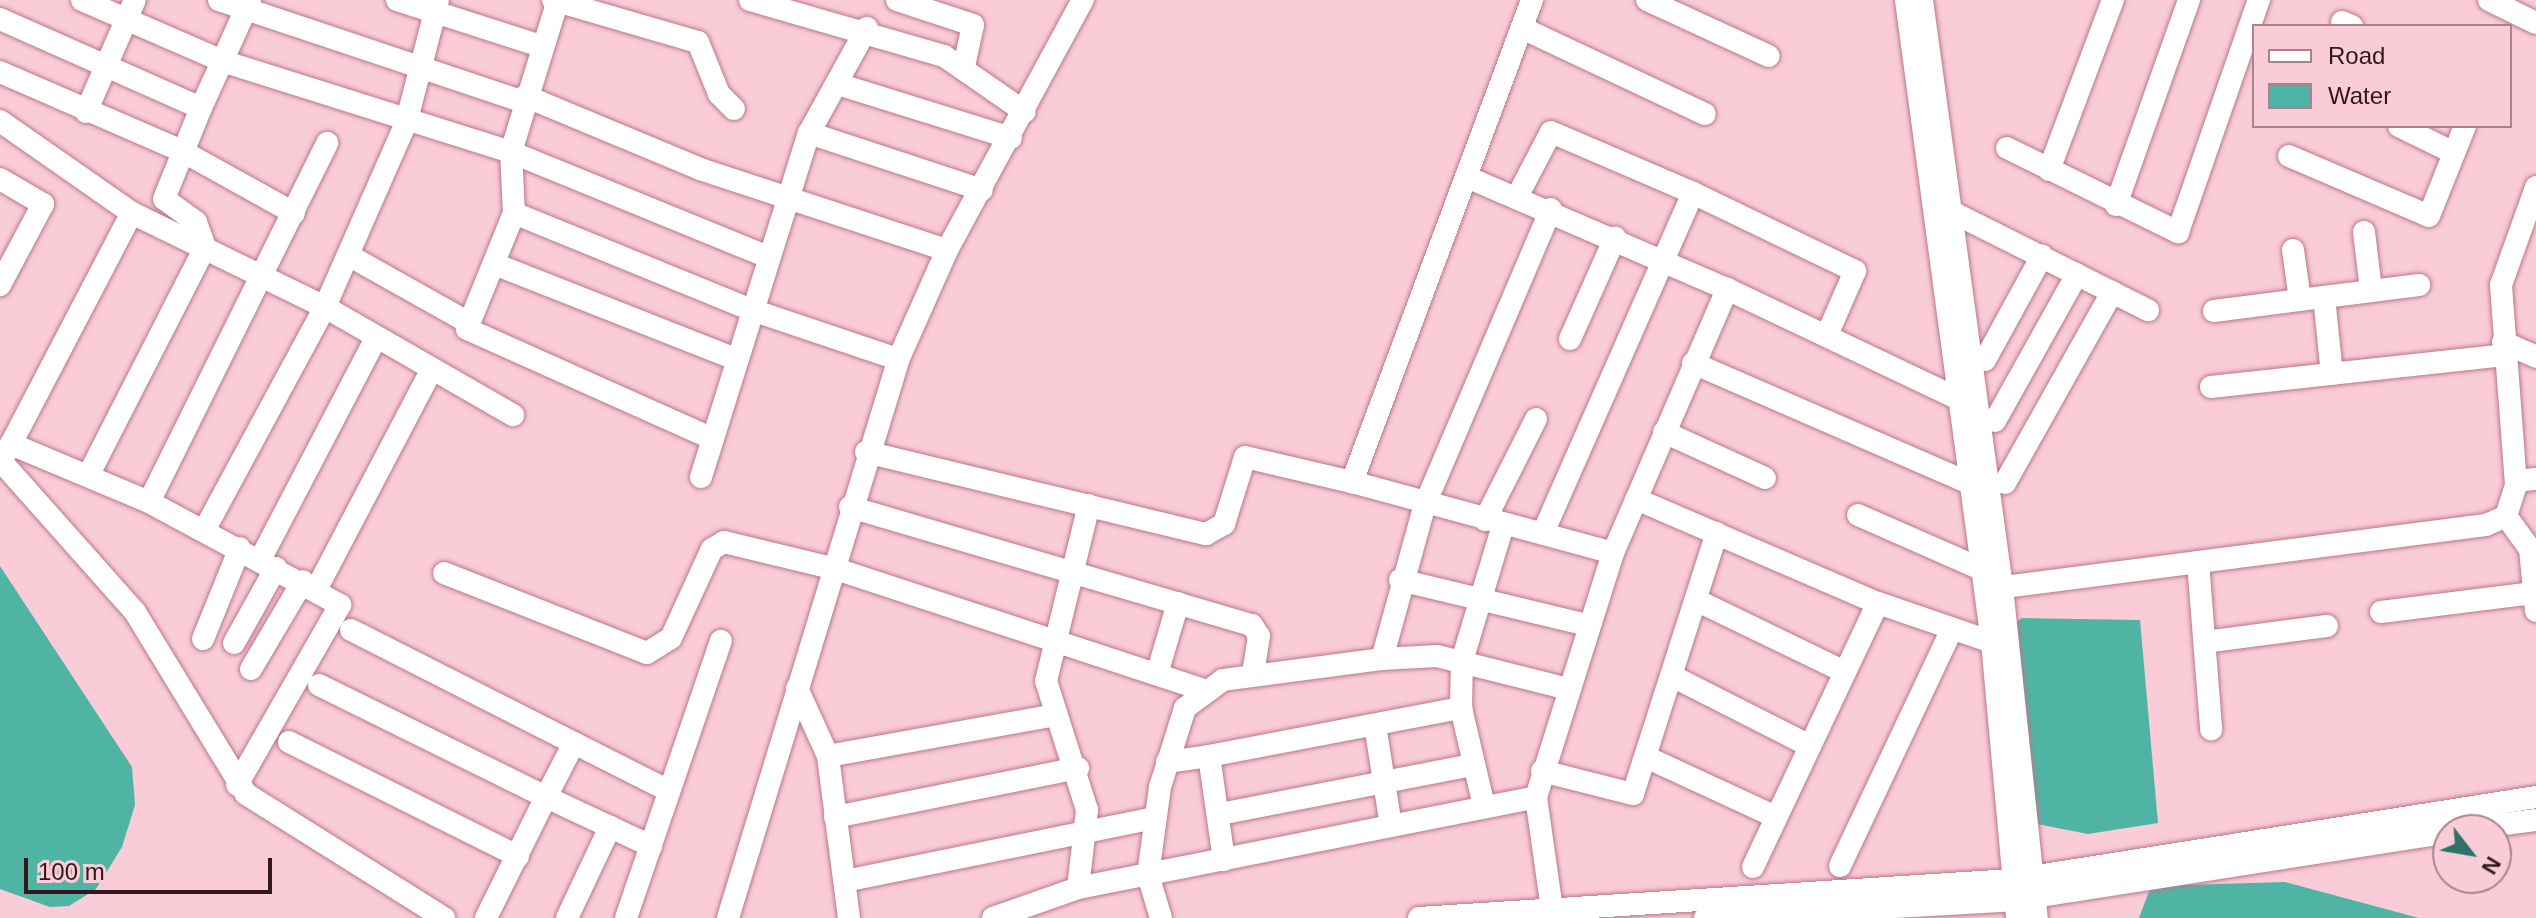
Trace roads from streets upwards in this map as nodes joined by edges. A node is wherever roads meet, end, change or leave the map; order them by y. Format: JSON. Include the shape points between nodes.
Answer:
{"nodes":[{"id":1,"x":82,"y":0,"type":"edge"},
{"id":2,"x":219,"y":0,"type":"edge"},
{"id":3,"x":397,"y":0,"type":"edge"},
{"id":4,"x":556,"y":0,"type":"edge"},
{"id":5,"x":750,"y":0,"type":"edge"},
{"id":6,"x":897,"y":0,"type":"edge"},
{"id":7,"x":1083,"y":0,"type":"edge"},
{"id":8,"x":1532,"y":0,"type":"edge"},
{"id":9,"x":1647,"y":0,"type":"edge"},
{"id":10,"x":1906,"y":0,"type":"edge"},
{"id":11,"x":1922,"y":0,"type":"edge"},
{"id":12,"x":2113,"y":0,"type":"edge"},
{"id":13,"x":2189,"y":0,"type":"edge"},
{"id":14,"x":2259,"y":0,"type":"edge"},
{"id":15,"x":2489,"y":0,"type":"edge"},
{"id":16,"x":248,"y":5,"type":"edge"},
{"id":17,"x":796,"y":5,"type":"edge"},
{"id":18,"x":436,"y":6,"type":"edge"},
{"id":19,"x":131,"y":9,"type":"edge"},
{"id":20,"x":2510,"y":12,"type":"edge"},
{"id":21,"x":0,"y":19,"type":"edge"},
{"id":22,"x":2536,"y":23,"type":"edge"},
{"id":23,"x":867,"y":28,"type":"junction"},
{"id":24,"x":1522,"y":28,"type":"junction"},
{"id":25,"x":541,"y":46,"type":"junction"},
{"id":26,"x":1769,"y":56,"type":"dead end"},
{"id":27,"x":222,"y":61,"type":"junction"},
{"id":28,"x":107,"y":66,"type":"junction"},
{"id":29,"x":964,"y":66,"type":"junction"},
{"id":30,"x":420,"y":69,"type":"junction"},
{"id":31,"x":0,"y":72,"type":"edge"},
{"id":32,"x":841,"y":85,"type":"junction"},
{"id":33,"x":525,"y":99,"type":"junction"},
{"id":34,"x":201,"y":108,"type":"junction"},
{"id":35,"x":734,"y":109,"type":"dead end"},
{"id":36,"x":86,"y":112,"type":"junction"},
{"id":37,"x":1025,"y":112,"type":"junction"},
{"id":38,"x":1705,"y":114,"type":"dead end"},
{"id":39,"x":0,"y":121,"type":"edge"},
{"id":40,"x":406,"y":123,"type":"junction"},
{"id":41,"x":2403,"y":128,"type":"edge"},
{"id":42,"x":2464,"y":128,"type":"edge"},
{"id":43,"x":809,"y":133,"type":"junction"},
{"id":44,"x":1011,"y":138,"type":"junction"},
{"id":45,"x":327,"y":143,"type":"dead end"},
{"id":46,"x":2007,"y":148,"type":"dead end"},
{"id":47,"x":182,"y":151,"type":"junction"},
{"id":48,"x":511,"y":152,"type":"junction"},
{"id":49,"x":2454,"y":153,"type":"junction"},
{"id":50,"x":2289,"y":156,"type":"dead end"},
{"id":51,"x":2049,"y":170,"type":"junction"},
{"id":52,"x":1469,"y":178,"type":"junction"},
{"id":53,"x":0,"y":179,"type":"edge"},
{"id":54,"x":2536,"y":187,"type":"edge"},
{"id":55,"x":982,"y":190,"type":"junction"},
{"id":56,"x":1693,"y":193,"type":"junction"},
{"id":57,"x":1517,"y":197,"type":"junction"},
{"id":58,"x":788,"y":200,"type":"junction"},
{"id":59,"x":1939,"y":205,"type":"junction"},
{"id":60,"x":2116,"y":205,"type":"junction"},
{"id":61,"x":1551,"y":209,"type":"junction"},
{"id":62,"x":132,"y":213,"type":"junction"},
{"id":63,"x":294,"y":213,"type":"junction"},
{"id":64,"x":514,"y":213,"type":"junction"},
{"id":65,"x":2364,"y":232,"type":"dead end"},
{"id":66,"x":1615,"y":238,"type":"junction"},
{"id":67,"x":205,"y":247,"type":"junction"},
{"id":68,"x":947,"y":250,"type":"junction"},
{"id":69,"x":2293,"y":250,"type":"dead end"},
{"id":70,"x":348,"y":255,"type":"junction"},
{"id":71,"x":2042,"y":256,"type":"junction"},
{"id":72,"x":768,"y":257,"type":"junction"},
{"id":73,"x":1665,"y":261,"type":"junction"},
{"id":74,"x":497,"y":265,"type":"junction"},
{"id":75,"x":265,"y":272,"type":"junction"},
{"id":76,"x":2077,"y":274,"type":"junction"},
{"id":77,"x":0,"y":285,"type":"edge"},
{"id":78,"x":2419,"y":285,"type":"dead end"},
{"id":79,"x":1727,"y":289,"type":"junction"},
{"id":80,"x":2371,"y":290,"type":"junction"},
{"id":81,"x":2112,"y":292,"type":"junction"},
{"id":82,"x":2324,"y":297,"type":"junction"},
{"id":83,"x":2300,"y":300,"type":"junction"},
{"id":84,"x":325,"y":307,"type":"junction"},
{"id":85,"x":749,"y":309,"type":"junction"},
{"id":86,"x":2148,"y":310,"type":"dead end"},
{"id":87,"x":2214,"y":311,"type":"dead end"},
{"id":88,"x":469,"y":323,"type":"junction"},
{"id":89,"x":1827,"y":335,"type":"junction"},
{"id":90,"x":376,"y":338,"type":"junction"},
{"id":91,"x":1570,"y":339,"type":"dead end"},
{"id":92,"x":2504,"y":349,"type":"junction"},
{"id":93,"x":2536,"y":357,"type":"edge"},
{"id":94,"x":736,"y":359,"type":"junction"},
{"id":95,"x":898,"y":359,"type":"junction"},
{"id":96,"x":1985,"y":360,"type":"dead end"},
{"id":97,"x":1693,"y":363,"type":"junction"},
{"id":98,"x":431,"y":371,"type":"junction"},
{"id":99,"x":2332,"y":374,"type":"junction"},
{"id":100,"x":2211,"y":387,"type":"dead end"},
{"id":101,"x":1954,"y":397,"type":"junction"},
{"id":102,"x":513,"y":415,"type":"dead end"},
{"id":103,"x":1536,"y":419,"type":"dead end"},
{"id":104,"x":1995,"y":421,"type":"dead end"},
{"id":105,"x":1664,"y":432,"type":"junction"},
{"id":106,"x":713,"y":439,"type":"junction"},
{"id":107,"x":866,"y":452,"type":"junction"},
{"id":108,"x":4,"y":455,"type":"edge"},
{"id":109,"x":88,"y":476,"type":"junction"},
{"id":110,"x":701,"y":477,"type":"dead end"},
{"id":111,"x":1765,"y":478,"type":"dead end"},
{"id":112,"x":2526,"y":480,"type":"edge"},
{"id":113,"x":1965,"y":481,"type":"junction"},
{"id":114,"x":1352,"y":482,"type":"junction"},
{"id":115,"x":2005,"y":483,"type":"dead end"},
{"id":116,"x":1636,"y":499,"type":"junction"},
{"id":117,"x":149,"y":502,"type":"junction"},
{"id":118,"x":1425,"y":504,"type":"junction"},
{"id":119,"x":1089,"y":505,"type":"junction"},
{"id":120,"x":850,"y":507,"type":"junction"},
{"id":121,"x":1858,"y":515,"type":"dead end"},
{"id":122,"x":2506,"y":516,"type":"junction"},
{"id":123,"x":1494,"y":522,"type":"junction"},
{"id":124,"x":205,"y":529,"type":"junction"},
{"id":125,"x":1543,"y":533,"type":"junction"},
{"id":126,"x":1717,"y":533,"type":"junction"},
{"id":127,"x":240,"y":548,"type":"junction"},
{"id":128,"x":1613,"y":553,"type":"junction"},
{"id":129,"x":2198,"y":562,"type":"junction"},
{"id":130,"x":268,"y":564,"type":"junction"},
{"id":131,"x":836,"y":569,"type":"junction"},
{"id":132,"x":1070,"y":571,"type":"junction"},
{"id":133,"x":444,"y":573,"type":"dead end"},
{"id":134,"x":1400,"y":580,"type":"junction"},
{"id":135,"x":1989,"y":582,"type":"junction"},
{"id":136,"x":310,"y":585,"type":"junction"},
{"id":137,"x":1480,"y":598,"type":"junction"},
{"id":138,"x":1696,"y":600,"type":"junction"},
{"id":139,"x":2535,"y":602,"type":"edge"},
{"id":140,"x":1178,"y":603,"type":"junction"},
{"id":141,"x":1878,"y":603,"type":"junction"},
{"id":142,"x":2381,"y":612,"type":"dead end"},
{"id":143,"x":1587,"y":625,"type":"junction"},
{"id":144,"x":2327,"y":626,"type":"dead end"},
{"id":145,"x":1952,"y":629,"type":"junction"},
{"id":146,"x":351,"y":630,"type":"dead end"},
{"id":147,"x":203,"y":639,"type":"dead end"},
{"id":148,"x":1051,"y":639,"type":"junction"},
{"id":149,"x":721,"y":641,"type":"dead end"},
{"id":150,"x":1992,"y":642,"type":"junction"},
{"id":151,"x":2205,"y":642,"type":"junction"},
{"id":152,"x":234,"y":643,"type":"dead end"},
{"id":153,"x":1382,"y":659,"type":"junction"},
{"id":154,"x":1462,"y":661,"type":"junction"},
{"id":155,"x":251,"y":669,"type":"dead end"},
{"id":156,"x":1845,"y":672,"type":"junction"},
{"id":157,"x":1157,"y":674,"type":"junction"},
{"id":158,"x":1253,"y":674,"type":"junction"},
{"id":159,"x":1672,"y":676,"type":"junction"},
{"id":160,"x":319,"y":685,"type":"dead end"},
{"id":161,"x":797,"y":688,"type":"junction"},
{"id":162,"x":1201,"y":689,"type":"junction"},
{"id":163,"x":1568,"y":689,"type":"junction"},
{"id":164,"x":1461,"y":708,"type":"junction"},
{"id":165,"x":1055,"y":715,"type":"junction"},
{"id":166,"x":1375,"y":725,"type":"junction"},
{"id":167,"x":2211,"y":729,"type":"dead end"},
{"id":168,"x":289,"y":742,"type":"dead end"},
{"id":169,"x":574,"y":743,"type":"junction"},
{"id":170,"x":1810,"y":746,"type":"junction"},
{"id":171,"x":828,"y":756,"type":"junction"},
{"id":172,"x":1209,"y":756,"type":"junction"},
{"id":173,"x":1646,"y":757,"type":"junction"},
{"id":174,"x":1167,"y":762,"type":"junction"},
{"id":175,"x":1471,"y":765,"type":"junction"},
{"id":176,"x":1078,"y":768,"type":"junction"},
{"id":177,"x":1542,"y":771,"type":"junction"},
{"id":178,"x":1381,"y":782,"type":"junction"},
{"id":179,"x":237,"y":785,"type":"junction"},
{"id":180,"x":669,"y":791,"type":"junction"},
{"id":181,"x":546,"y":797,"type":"junction"},
{"id":182,"x":1536,"y":797,"type":"junction"},
{"id":183,"x":2536,"y":797,"type":"edge"},
{"id":184,"x":1484,"y":806,"type":"junction"},
{"id":185,"x":1220,"y":814,"type":"junction"},
{"id":186,"x":835,"y":817,"type":"junction"},
{"id":187,"x":1776,"y":817,"type":"junction"},
{"id":188,"x":1156,"y":818,"type":"junction"},
{"id":189,"x":2536,"y":820,"type":"edge"},
{"id":190,"x":2512,"y":823,"type":"edge"},
{"id":191,"x":1391,"y":826,"type":"junction"},
{"id":192,"x":610,"y":827,"type":"junction"},
{"id":193,"x":1088,"y":830,"type":"junction"},
{"id":194,"x":2432,"y":834,"type":"edge"},
{"id":195,"x":651,"y":846,"type":"junction"},
{"id":196,"x":518,"y":856,"type":"junction"},
{"id":197,"x":1224,"y":860,"type":"junction"},
{"id":198,"x":1840,"y":866,"type":"dead end"},
{"id":199,"x":1753,"y":867,"type":"dead end"},
{"id":200,"x":1148,"y":875,"type":"junction"},
{"id":201,"x":845,"y":881,"type":"junction"},
{"id":202,"x":1078,"y":888,"type":"junction"},
{"id":203,"x":2025,"y":898,"type":"edge"},
{"id":204,"x":1552,"y":910,"type":"junction"},
{"id":205,"x":1509,"y":915,"type":"edge"},
{"id":206,"x":444,"y":918,"type":"edge"},
{"id":207,"x":486,"y":918,"type":"edge"},
{"id":208,"x":567,"y":918,"type":"edge"},
{"id":209,"x":626,"y":918,"type":"edge"},
{"id":210,"x":728,"y":918,"type":"edge"},
{"id":211,"x":849,"y":918,"type":"edge"},
{"id":212,"x":993,"y":918,"type":"edge"},
{"id":213,"x":1161,"y":918,"type":"edge"},
{"id":214,"x":1419,"y":918,"type":"edge"},
{"id":215,"x":1705,"y":918,"type":"edge"},
{"id":216,"x":1721,"y":918,"type":"edge"}],
"edges":[{"from":1,"to":19,"type":"street"},
{"from":2,"to":16,"type":"street"},
{"from":3,"to":18,"type":"street"},
{"from":4,"to":25,"type":"street"},
{"from":4,"to":35,"type":"street","via":[[698,42],[719,94]]},
{"from":5,"to":17,"type":"street"},
{"from":6,"to":29,"type":"street","via":[[973,25]]},
{"from":7,"to":37,"type":"street"},
{"from":8,"to":24,"type":"street"},
{"from":9,"to":26,"type":"street"},
{"from":10,"to":59,"type":"street"},
{"from":11,"to":59,"type":"street"},
{"from":12,"to":51,"type":"street"},
{"from":13,"to":60,"type":"street"},
{"from":14,"to":60,"type":"street","via":[[2182,228],[2172,233]]},
{"from":15,"to":20,"type":"street"},
{"from":16,"to":27,"type":"street"},
{"from":16,"to":30,"type":"street"},
{"from":17,"to":23,"type":"street"},
{"from":18,"to":25,"type":"street"},
{"from":18,"to":30,"type":"street"},
{"from":19,"to":27,"type":"street"},
{"from":19,"to":28,"type":"street"},
{"from":20,"to":22,"type":"street"},
{"from":21,"to":28,"type":"street"},
{"from":23,"to":29,"type":"street"},
{"from":23,"to":32,"type":"street"},
{"from":24,"to":38,"type":"street"},
{"from":24,"to":52,"type":"street"},
{"from":25,"to":33,"type":"street"},
{"from":27,"to":34,"type":"street"},
{"from":27,"to":40,"type":"street"},
{"from":28,"to":34,"type":"street"},
{"from":28,"to":36,"type":"street"},
{"from":29,"to":37,"type":"street"},
{"from":30,"to":33,"type":"street"},
{"from":30,"to":40,"type":"street"},
{"from":31,"to":36,"type":"street"},
{"from":32,"to":43,"type":"street"},
{"from":32,"to":44,"type":"street"},
{"from":33,"to":48,"type":"street"},
{"from":33,"to":58,"type":"street"},
{"from":34,"to":47,"type":"street"},
{"from":36,"to":47,"type":"street"},
{"from":37,"to":44,"type":"street"},
{"from":39,"to":62,"type":"street"},
{"from":40,"to":48,"type":"street"},
{"from":40,"to":70,"type":"street"},
{"from":41,"to":49,"type":"street"},
{"from":42,"to":49,"type":"street"},
{"from":43,"to":55,"type":"street"},
{"from":43,"to":58,"type":"street"},
{"from":44,"to":55,"type":"street"},
{"from":45,"to":63,"type":"street"},
{"from":46,"to":51,"type":"street"},
{"from":47,"to":63,"type":"street"},
{"from":47,"to":67,"type":"street","via":[[164,199],[196,222]]},
{"from":48,"to":64,"type":"street"},
{"from":48,"to":72,"type":"street"},
{"from":49,"to":50,"type":"street","via":[[2429,216]]},
{"from":51,"to":60,"type":"street"},
{"from":52,"to":57,"type":"street"},
{"from":52,"to":114,"type":"street"},
{"from":53,"to":77,"type":"street","via":[[43,204]]},
{"from":54,"to":92,"type":"street","via":[[2504,268]]},
{"from":55,"to":68,"type":"street"},
{"from":56,"to":57,"type":"street","via":[[1551,132]]},
{"from":56,"to":73,"type":"street"},
{"from":56,"to":89,"type":"street","via":[[1855,271]]},
{"from":57,"to":61,"type":"street"},
{"from":58,"to":68,"type":"street"},
{"from":58,"to":72,"type":"street"},
{"from":59,"to":71,"type":"street"},
{"from":59,"to":101,"type":"street"},
{"from":59,"to":135,"type":"street"},
{"from":61,"to":66,"type":"street"},
{"from":61,"to":118,"type":"street"},
{"from":62,"to":67,"type":"street"},
{"from":62,"to":108,"type":"street"},
{"from":63,"to":75,"type":"street"},
{"from":64,"to":74,"type":"street"},
{"from":64,"to":85,"type":"street"},
{"from":65,"to":80,"type":"street"},
{"from":66,"to":73,"type":"street"},
{"from":66,"to":91,"type":"street"},
{"from":67,"to":75,"type":"street"},
{"from":67,"to":109,"type":"street"},
{"from":68,"to":95,"type":"street"},
{"from":69,"to":83,"type":"street"},
{"from":70,"to":84,"type":"street"},
{"from":70,"to":88,"type":"street"},
{"from":71,"to":76,"type":"street"},
{"from":71,"to":96,"type":"street"},
{"from":72,"to":85,"type":"street"},
{"from":73,"to":79,"type":"street"},
{"from":73,"to":125,"type":"street"},
{"from":74,"to":88,"type":"street"},
{"from":74,"to":94,"type":"street"},
{"from":75,"to":84,"type":"street"},
{"from":75,"to":117,"type":"street"},
{"from":76,"to":81,"type":"street"},
{"from":76,"to":104,"type":"street"},
{"from":78,"to":80,"type":"street"},
{"from":79,"to":89,"type":"street"},
{"from":79,"to":97,"type":"street"},
{"from":80,"to":82,"type":"street"},
{"from":81,"to":86,"type":"street"},
{"from":81,"to":115,"type":"street"},
{"from":82,"to":83,"type":"street"},
{"from":82,"to":99,"type":"street"},
{"from":83,"to":87,"type":"street"},
{"from":84,"to":90,"type":"street"},
{"from":84,"to":124,"type":"street"},
{"from":85,"to":94,"type":"street"},
{"from":85,"to":95,"type":"street"},
{"from":88,"to":106,"type":"street","via":[[472,335]]},
{"from":89,"to":101,"type":"street"},
{"from":90,"to":98,"type":"street"},
{"from":90,"to":130,"type":"street"},
{"from":92,"to":93,"type":"street"},
{"from":92,"to":99,"type":"street"},
{"from":92,"to":112,"type":"street"},
{"from":94,"to":106,"type":"street"},
{"from":95,"to":107,"type":"street"},
{"from":97,"to":105,"type":"street"},
{"from":97,"to":113,"type":"street"},
{"from":98,"to":102,"type":"street"},
{"from":98,"to":136,"type":"street"},
{"from":99,"to":100,"type":"street"},
{"from":101,"to":113,"type":"street"},
{"from":103,"to":123,"type":"street"},
{"from":105,"to":111,"type":"street"},
{"from":105,"to":116,"type":"street"},
{"from":106,"to":110,"type":"street"},
{"from":107,"to":119,"type":"street"},
{"from":107,"to":120,"type":"street"},
{"from":108,"to":109,"type":"street"},
{"from":108,"to":179,"type":"street","via":[[135,612]]},
{"from":109,"to":117,"type":"street"},
{"from":112,"to":122,"type":"street"},
{"from":113,"to":135,"type":"street"},
{"from":114,"to":118,"type":"street"},
{"from":114,"to":119,"type":"street","via":[[1245,457],[1224,524],[1206,534]]},
{"from":116,"to":126,"type":"street"},
{"from":116,"to":128,"type":"street"},
{"from":117,"to":124,"type":"street"},
{"from":118,"to":123,"type":"street"},
{"from":118,"to":134,"type":"street"},
{"from":119,"to":132,"type":"street"},
{"from":120,"to":131,"type":"street"},
{"from":120,"to":132,"type":"street"},
{"from":121,"to":135,"type":"street"},
{"from":122,"to":129,"type":"street","via":[[2486,525]]},
{"from":122,"to":139,"type":"street","via":[[2530,549]]},
{"from":123,"to":125,"type":"street"},
{"from":123,"to":137,"type":"street"},
{"from":124,"to":127,"type":"street"},
{"from":125,"to":128,"type":"street"},
{"from":126,"to":138,"type":"street"},
{"from":126,"to":141,"type":"street"},
{"from":127,"to":130,"type":"street"},
{"from":127,"to":147,"type":"street"},
{"from":128,"to":143,"type":"street"},
{"from":129,"to":135,"type":"street"},
{"from":129,"to":151,"type":"street"},
{"from":130,"to":136,"type":"street"},
{"from":130,"to":152,"type":"street"},
{"from":131,"to":133,"type":"street","via":[[717,544],[671,638],[647,653]]},
{"from":131,"to":148,"type":"street"},
{"from":131,"to":161,"type":"street"},
{"from":132,"to":140,"type":"street"},
{"from":132,"to":148,"type":"street"},
{"from":134,"to":137,"type":"street"},
{"from":134,"to":153,"type":"street"},
{"from":135,"to":150,"type":"street"},
{"from":135,"to":203,"type":"street"},
{"from":136,"to":155,"type":"street"},
{"from":136,"to":179,"type":"street","via":[[340,612]]},
{"from":137,"to":143,"type":"street"},
{"from":137,"to":154,"type":"street"},
{"from":138,"to":156,"type":"street"},
{"from":138,"to":159,"type":"street"},
{"from":139,"to":142,"type":"street"},
{"from":140,"to":157,"type":"street"},
{"from":140,"to":158,"type":"street","via":[[1252,625],[1259,636]]},
{"from":141,"to":145,"type":"street"},
{"from":141,"to":156,"type":"street"},
{"from":143,"to":163,"type":"street"},
{"from":144,"to":151,"type":"street"},
{"from":145,"to":150,"type":"street"},
{"from":145,"to":198,"type":"street"},
{"from":146,"to":169,"type":"street"},
{"from":148,"to":157,"type":"street"},
{"from":148,"to":165,"type":"street","via":[[1046,681]]},
{"from":149,"to":180,"type":"street"},
{"from":150,"to":203,"type":"street"},
{"from":151,"to":167,"type":"street"},
{"from":153,"to":154,"type":"street","via":[[1415,654]]},
{"from":153,"to":158,"type":"street","via":[[1315,673]]},
{"from":154,"to":163,"type":"street"},
{"from":154,"to":164,"type":"street"},
{"from":156,"to":170,"type":"street"},
{"from":157,"to":162,"type":"street"},
{"from":158,"to":162,"type":"street"},
{"from":159,"to":170,"type":"street"},
{"from":159,"to":173,"type":"street"},
{"from":160,"to":181,"type":"street"},
{"from":161,"to":171,"type":"street"},
{"from":161,"to":210,"type":"street"},
{"from":162,"to":174,"type":"street","via":[[1185,708]]},
{"from":163,"to":177,"type":"street"},
{"from":164,"to":166,"type":"street"},
{"from":164,"to":175,"type":"street"},
{"from":165,"to":171,"type":"street"},
{"from":165,"to":176,"type":"street"},
{"from":166,"to":172,"type":"street"},
{"from":166,"to":178,"type":"street"},
{"from":168,"to":196,"type":"street"},
{"from":169,"to":180,"type":"street"},
{"from":169,"to":181,"type":"street"},
{"from":170,"to":187,"type":"street"},
{"from":171,"to":186,"type":"street"},
{"from":172,"to":174,"type":"street"},
{"from":172,"to":185,"type":"street"},
{"from":173,"to":177,"type":"street","via":[[1630,795]]},
{"from":173,"to":187,"type":"street"},
{"from":174,"to":188,"type":"street"},
{"from":175,"to":178,"type":"street"},
{"from":175,"to":184,"type":"street"},
{"from":176,"to":186,"type":"street"},
{"from":176,"to":193,"type":"street"},
{"from":177,"to":182,"type":"street"},
{"from":178,"to":185,"type":"street"},
{"from":178,"to":191,"type":"street"},
{"from":179,"to":206,"type":"street"},
{"from":180,"to":195,"type":"street"},
{"from":181,"to":192,"type":"street"},
{"from":181,"to":196,"type":"street"},
{"from":182,"to":184,"type":"street"},
{"from":182,"to":204,"type":"street"},
{"from":183,"to":203,"type":"street"},
{"from":184,"to":191,"type":"street"},
{"from":185,"to":197,"type":"street"},
{"from":186,"to":201,"type":"street"},
{"from":187,"to":199,"type":"street"},
{"from":188,"to":193,"type":"street"},
{"from":188,"to":200,"type":"street"},
{"from":189,"to":190,"type":"street"},
{"from":191,"to":197,"type":"street"},
{"from":192,"to":195,"type":"street"},
{"from":192,"to":208,"type":"street"},
{"from":193,"to":201,"type":"street"},
{"from":193,"to":202,"type":"street"},
{"from":194,"to":203,"type":"street"},
{"from":195,"to":209,"type":"street"},
{"from":196,"to":207,"type":"street"},
{"from":197,"to":200,"type":"street"},
{"from":200,"to":202,"type":"street"},
{"from":200,"to":213,"type":"street"},
{"from":201,"to":211,"type":"street"},
{"from":202,"to":212,"type":"street"},
{"from":203,"to":204,"type":"street"},
{"from":203,"to":216,"type":"street"},
{"from":204,"to":205,"type":"street"},
{"from":205,"to":214,"type":"street"},
{"from":215,"to":216,"type":"street"}]}
